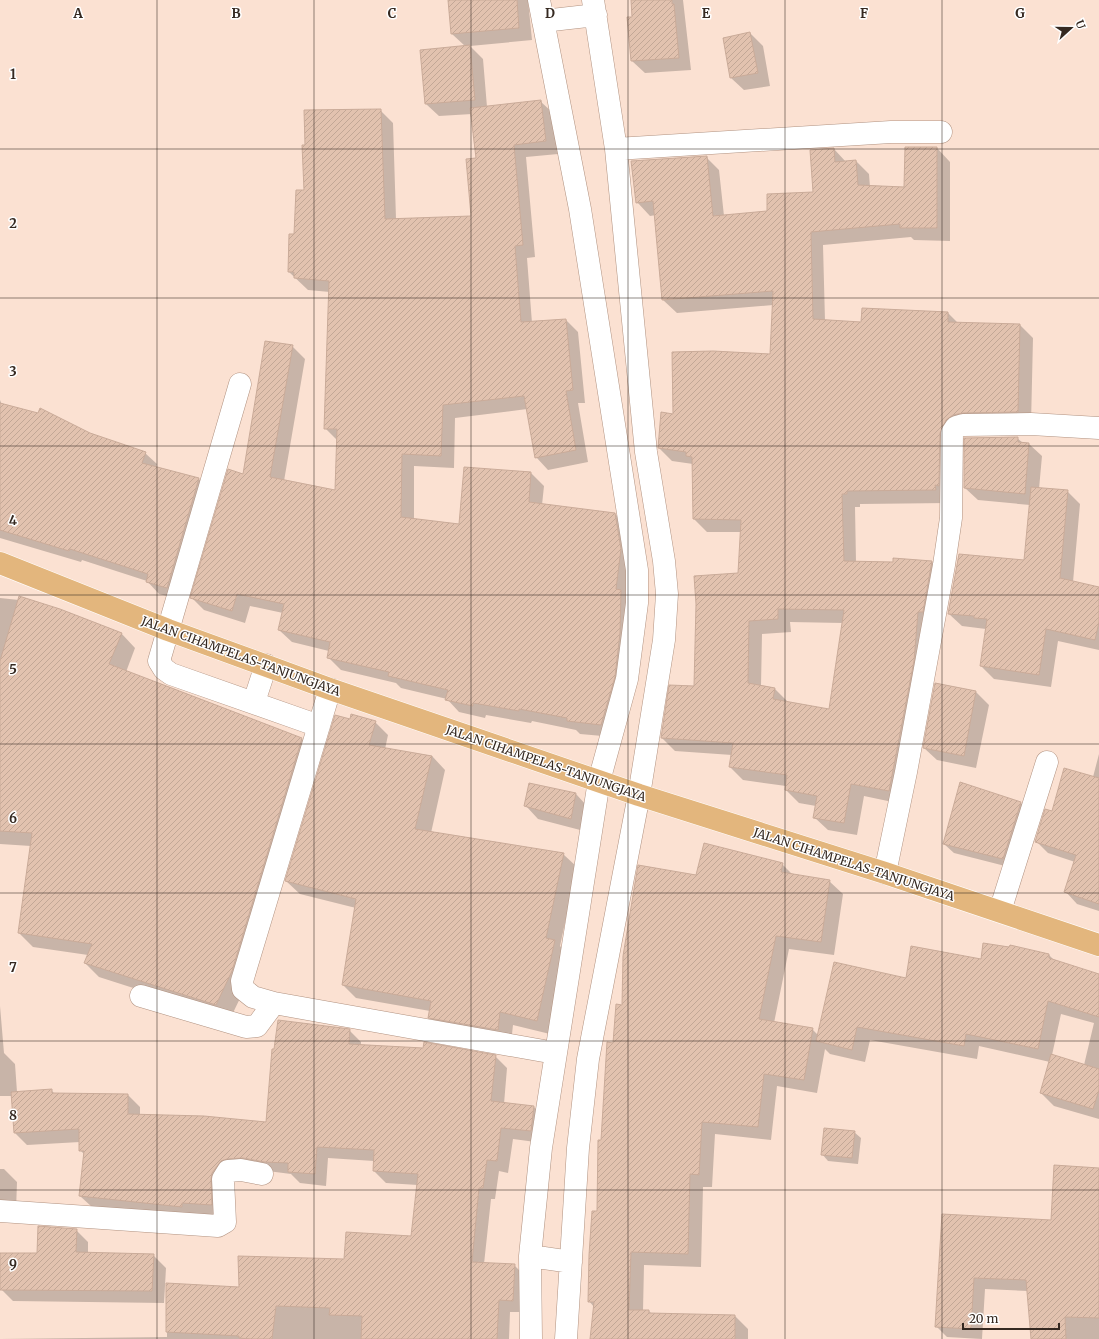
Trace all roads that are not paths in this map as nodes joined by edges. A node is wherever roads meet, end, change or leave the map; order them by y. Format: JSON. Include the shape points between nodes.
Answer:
{"nodes":[{"id":1,"x":539,"y":0,"type":"edge"},
{"id":2,"x":591,"y":10,"type":"edge"},
{"id":3,"x":550,"y":20,"type":"junction"},
{"id":4,"x":941,"y":132,"type":"dead end"},
{"id":5,"x":616,"y":149,"type":"junction"},
{"id":6,"x":240,"y":384,"type":"dead end"},
{"id":7,"x":1099,"y":428,"type":"edge"},
{"id":8,"x":0,"y":563,"type":"edge"},
{"id":9,"x":168,"y":630,"type":"junction"},
{"id":10,"x":266,"y":665,"type":"junction"},
{"id":11,"x":330,"y":689,"type":"junction"},
{"id":12,"x":254,"y":702,"type":"junction"},
{"id":13,"x":319,"y":726,"type":"junction"},
{"id":14,"x":1047,"y":762,"type":"dead end"},
{"id":15,"x":599,"y":781,"type":"junction"},
{"id":16,"x":639,"y":795,"type":"junction"},
{"id":17,"x":885,"y":873,"type":"junction"},
{"id":18,"x":1000,"y":911,"type":"junction"},
{"id":19,"x":1099,"y":945,"type":"edge"},
{"id":20,"x":141,"y":996,"type":"dead end"},
{"id":21,"x":274,"y":1003,"type":"junction"},
{"id":22,"x":555,"y":1052,"type":"junction"},
{"id":23,"x":262,"y":1174,"type":"dead end"},
{"id":24,"x":0,"y":1211,"type":"edge"},
{"id":25,"x":549,"y":1259,"type":"junction"},
{"id":26,"x":531,"y":1339,"type":"edge"},
{"id":27,"x":566,"y":1339,"type":"edge"}],
"edges":[{"from":1,"to":3,"type":"street"},
{"from":2,"to":3,"type":"street"},
{"from":2,"to":5,"type":"street"},
{"from":3,"to":15,"type":"street","via":[[637,570],[637,603],[627,679]]},
{"from":4,"to":5,"type":"street","via":[[883,132]]},
{"from":5,"to":16,"type":"street","via":[[646,452],[667,594],[664,640]]},
{"from":6,"to":9,"type":"street"},
{"from":7,"to":17,"type":"street","via":[[963,424],[956,427],[952,433],[951,518],[944,565],[911,750]]},
{"from":8,"to":9,"type":"main road","name":"JALAN CIHAMPELAS-TANJUNGJAYA"},
{"from":9,"to":10,"type":"main road","name":"JALAN CIHAMPELAS-TANJUNGJAYA"},
{"from":9,"to":12,"type":"street","via":[[159,661],[164,669],[171,674]]},
{"from":10,"to":11,"type":"main road","name":"JALAN CIHAMPELAS-TANJUNGJAYA"},
{"from":10,"to":12,"type":"street"},
{"from":11,"to":13,"type":"street"},
{"from":11,"to":15,"type":"main road","name":"JALAN CIHAMPELAS-TANJUNGJAYA"},
{"from":12,"to":13,"type":"street"},
{"from":13,"to":21,"type":"street","via":[[242,981],[243,989],[253,997]]},
{"from":14,"to":18,"type":"street"},
{"from":15,"to":16,"type":"main road","name":"JALAN CIHAMPELAS-TANJUNGJAYA"},
{"from":15,"to":22,"type":"street"},
{"from":16,"to":17,"type":"main road","name":"JALAN CIHAMPELAS-TANJUNGJAYA"},
{"from":16,"to":25,"type":"street","via":[[588,1059],[578,1148]]},
{"from":17,"to":18,"type":"main road","name":"JALAN CIHAMPELAS-TANJUNGJAYA"},
{"from":18,"to":19,"type":"main road","name":"JALAN CIHAMPELAS-TANJUNGJAYA"},
{"from":20,"to":21,"type":"street","via":[[246,1027],[257,1026]]},
{"from":21,"to":22,"type":"street"},
{"from":22,"to":25,"type":"street","via":[[541,1148]]},
{"from":23,"to":24,"type":"street","via":[[241,1170],[228,1171],[223,1180],[225,1222],[218,1226]]},
{"from":25,"to":26,"type":"street"},
{"from":25,"to":27,"type":"street"}]}
